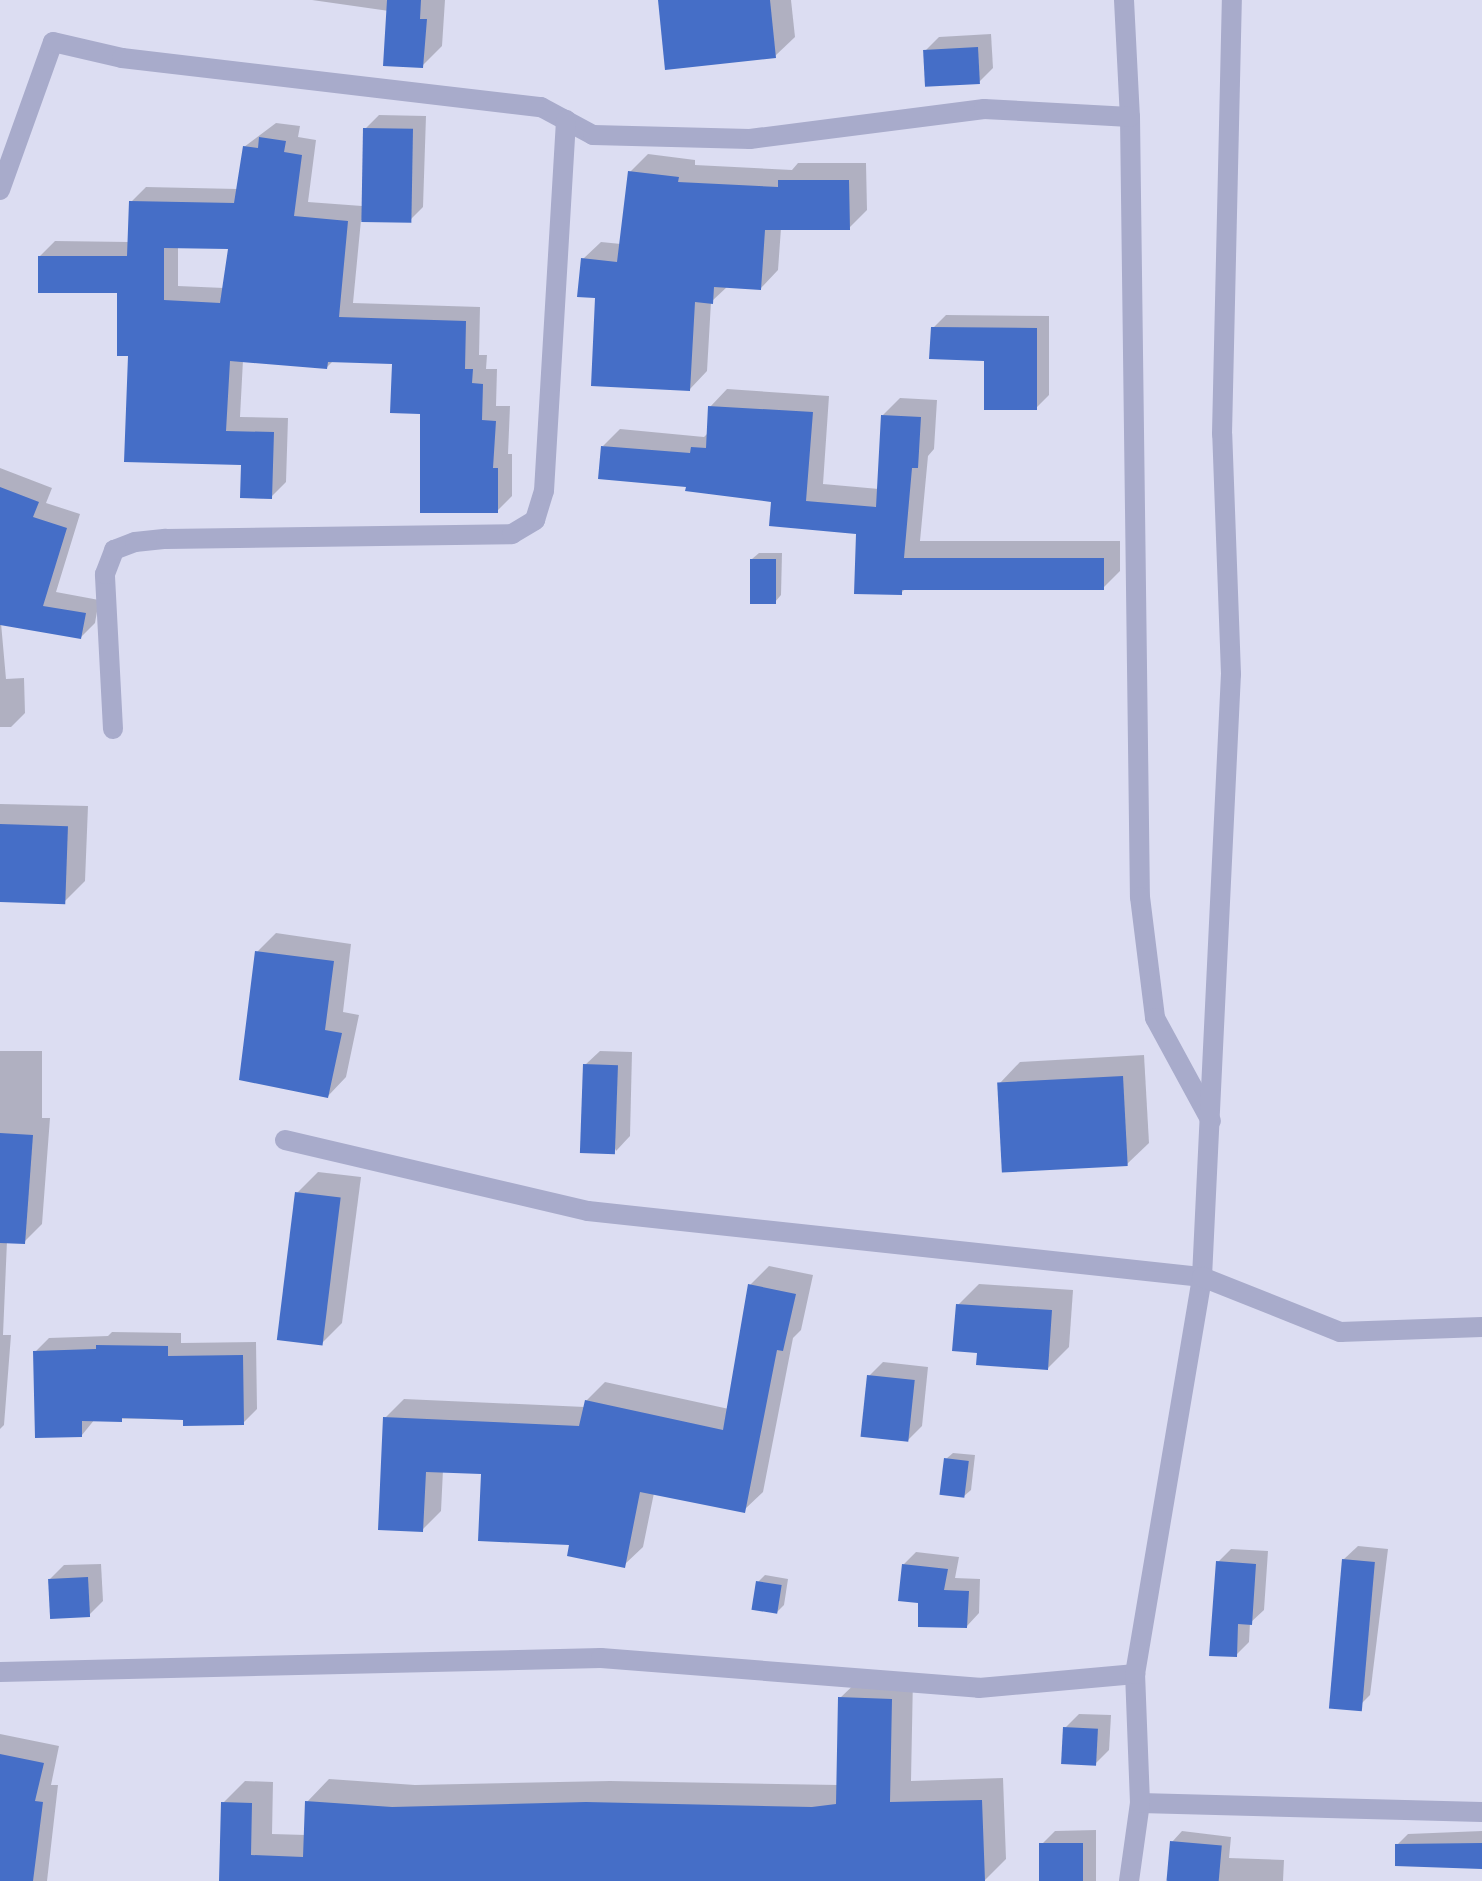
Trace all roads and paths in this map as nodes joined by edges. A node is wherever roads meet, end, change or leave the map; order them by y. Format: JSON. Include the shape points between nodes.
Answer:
{"nodes":[{"id":1,"x":1124,"y":0,"type":"edge"},
{"id":2,"x":1232,"y":0,"type":"edge"},
{"id":3,"x":1130,"y":117,"type":"junction"},
{"id":4,"x":566,"y":120,"type":"junction"},
{"id":5,"x":0,"y":190,"type":"edge"},
{"id":6,"x":113,"y":729,"type":"dead end"},
{"id":7,"x":1211,"y":1122,"type":"junction"},
{"id":8,"x":285,"y":1140,"type":"dead end"},
{"id":9,"x":1202,"y":1277,"type":"junction"},
{"id":10,"x":1482,"y":1327,"type":"edge"},
{"id":11,"x":0,"y":1672,"type":"edge"},
{"id":12,"x":1135,"y":1674,"type":"junction"},
{"id":13,"x":1140,"y":1803,"type":"junction"},
{"id":14,"x":1482,"y":1812,"type":"edge"},
{"id":15,"x":1129,"y":1881,"type":"edge"}],
"edges":[{"from":1,"to":3,"type":"street"},
{"from":2,"to":7,"type":"street","via":[[1222,434],[1231,674]]},
{"from":3,"to":4,"type":"street","via":[[984,109],[750,139],[593,135]]},
{"from":3,"to":7,"type":"street","via":[[1140,897],[1155,1018]]},
{"from":4,"to":5,"type":"street","via":[[541,107],[122,58],[53,42]]},
{"from":4,"to":6,"type":"street","via":[[544,491],[535,520],[512,534],[166,539],[114,550],[105,574]]},
{"from":7,"to":9,"type":"street"},
{"from":8,"to":9,"type":"street","via":[[588,1211]]},
{"from":9,"to":10,"type":"street","via":[[1340,1332]]},
{"from":9,"to":12,"type":"street"},
{"from":11,"to":12,"type":"street","via":[[601,1658],[979,1688]]},
{"from":12,"to":13,"type":"street"},
{"from":13,"to":14,"type":"street"},
{"from":13,"to":15,"type":"street"}]}
